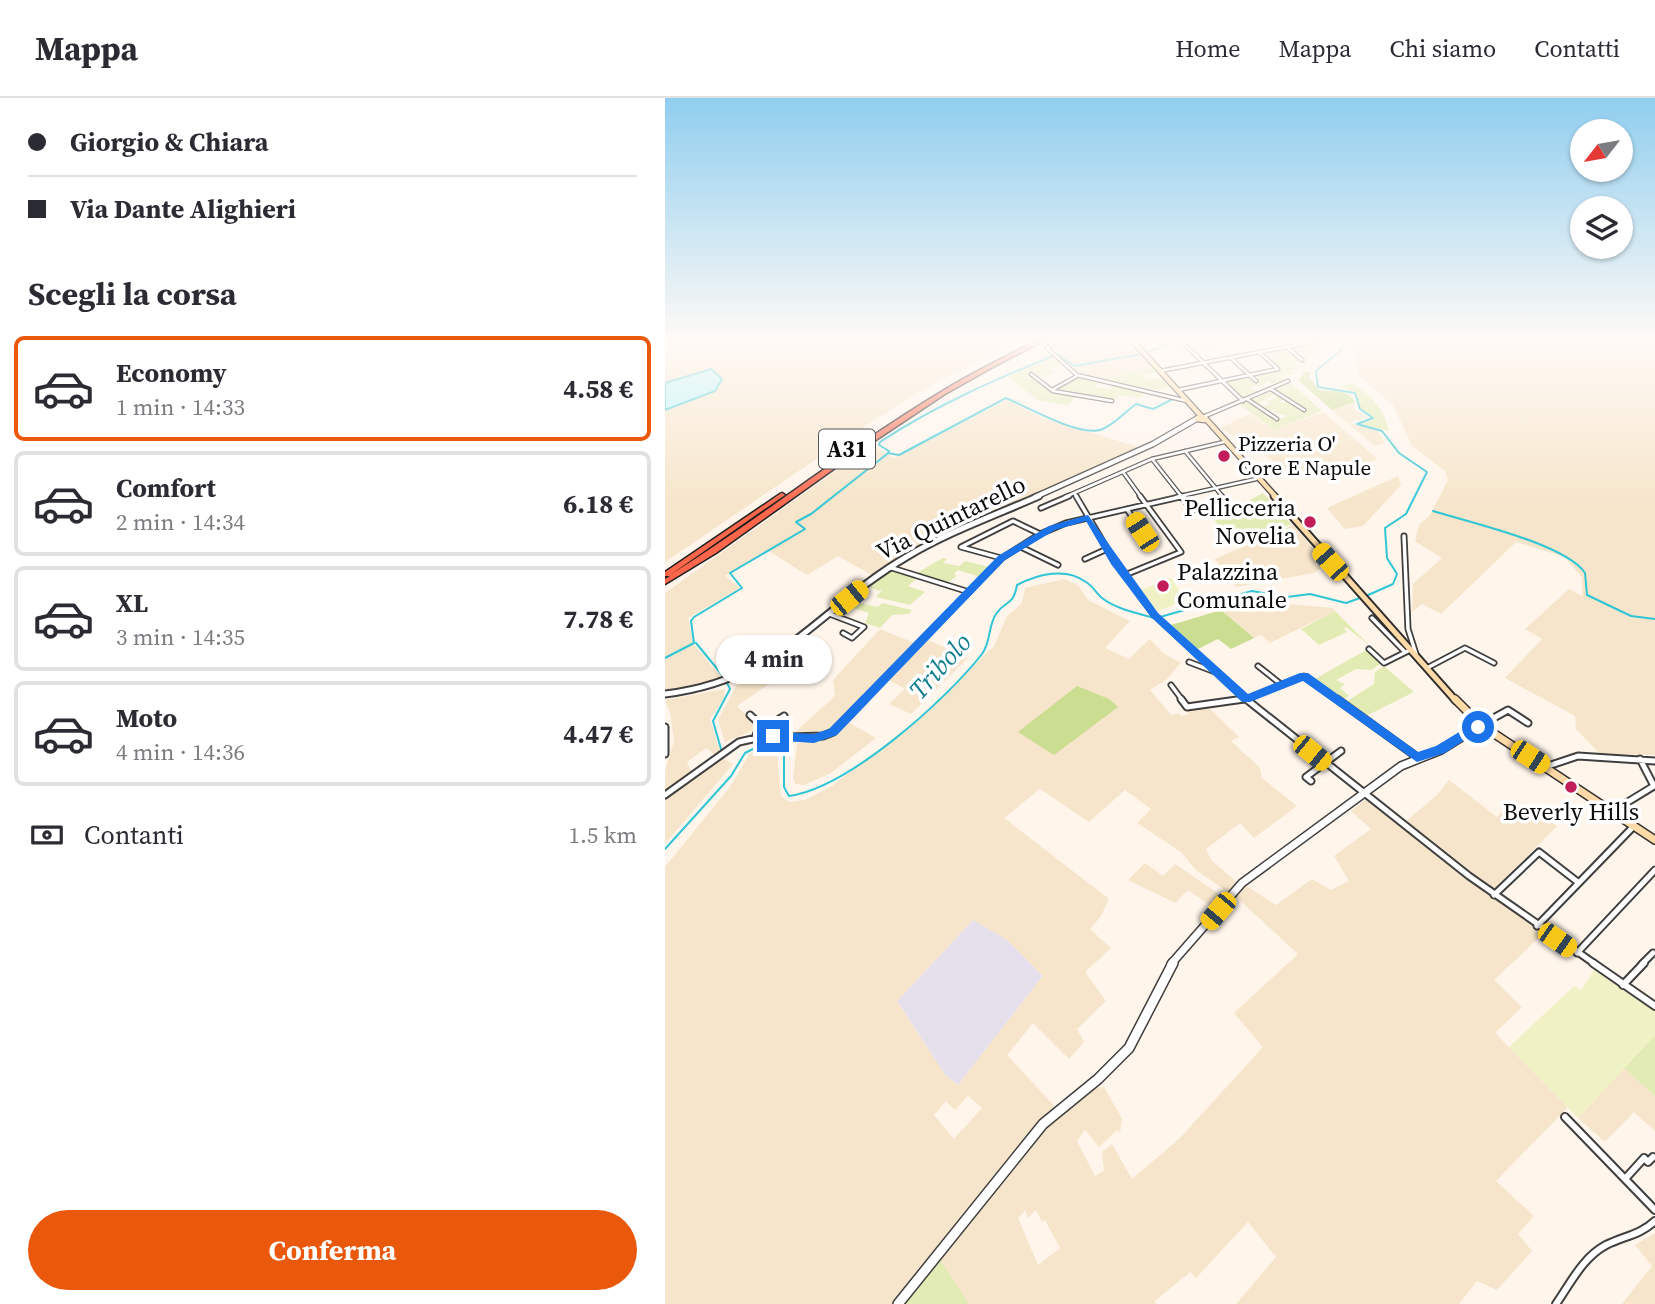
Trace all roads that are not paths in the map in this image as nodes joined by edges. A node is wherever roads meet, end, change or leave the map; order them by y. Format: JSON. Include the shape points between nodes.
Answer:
{"nodes":[{"id":1,"x":930,"y":395,"type":"edge"},
{"id":2,"x":937,"y":395,"type":"edge"},
{"id":3,"x":1081,"y":395,"type":"edge"},
{"id":4,"x":1167,"y":395,"type":"edge"},
{"id":5,"x":1182,"y":395,"type":"edge"},
{"id":6,"x":1239,"y":395,"type":"edge"},
{"id":7,"x":1256,"y":395,"type":"edge"},
{"id":8,"x":1281,"y":395,"type":"edge"},
{"id":9,"x":1245,"y":400,"type":"junction"},
{"id":10,"x":1112,"y":401,"type":"dead end"},
{"id":11,"x":1187,"y":401,"type":"junction"},
{"id":12,"x":1304,"y":410,"type":"dead end"},
{"id":13,"x":1202,"y":418,"type":"junction"},
{"id":14,"x":1277,"y":419,"type":"dead end"},
{"id":15,"x":1224,"y":442,"type":"junction"},
{"id":16,"x":1185,"y":451,"type":"junction"},
{"id":17,"x":1153,"y":459,"type":"junction"},
{"id":18,"x":1123,"y":472,"type":"junction"},
{"id":19,"x":1256,"y":478,"type":"junction"},
{"id":20,"x":1215,"y":488,"type":"junction"},
{"id":21,"x":1075,"y":494,"type":"junction"},
{"id":22,"x":1181,"y":496,"type":"junction"},
{"id":23,"x":1223,"y":498,"type":"dead end"},
{"id":24,"x":1146,"y":504,"type":"junction"},
{"id":25,"x":1041,"y":508,"type":"dead end"},
{"id":26,"x":1127,"y":509,"type":"junction"},
{"id":27,"x":1193,"y":511,"type":"dead end"},
{"id":28,"x":1088,"y":517,"type":"junction"},
{"id":29,"x":1142,"y":532,"type":"dead end"},
{"id":30,"x":1040,"y":534,"type":"junction"},
{"id":31,"x":1404,"y":536,"type":"dead end"},
{"id":32,"x":1020,"y":546,"type":"junction"},
{"id":33,"x":1107,"y":549,"type":"junction"},
{"id":34,"x":1002,"y":558,"type":"junction"},
{"id":35,"x":1085,"y":558,"type":"dead end"},
{"id":36,"x":1058,"y":565,"type":"dead end"},
{"id":37,"x":888,"y":567,"type":"junction"},
{"id":38,"x":665,"y":575,"type":"edge"},
{"id":39,"x":1125,"y":575,"type":"junction"},
{"id":40,"x":665,"y":582,"type":"edge"},
{"id":41,"x":969,"y":592,"type":"junction"},
{"id":42,"x":830,"y":614,"type":"junction"},
{"id":43,"x":1373,"y":618,"type":"dead end"},
{"id":44,"x":843,"y":633,"type":"dead end"},
{"id":45,"x":1369,"y":649,"type":"dead end"},
{"id":46,"x":1407,"y":651,"type":"junction"},
{"id":47,"x":1417,"y":658,"type":"junction"},
{"id":48,"x":1189,"y":663,"type":"dead end"},
{"id":49,"x":1494,"y":663,"type":"dead end"},
{"id":50,"x":1258,"y":666,"type":"dead end"},
{"id":51,"x":1426,"y":668,"type":"junction"},
{"id":52,"x":1219,"y":673,"type":"junction"},
{"id":53,"x":1171,"y":685,"type":"dead end"},
{"id":54,"x":1282,"y":685,"type":"junction"},
{"id":55,"x":665,"y":694,"type":"edge"},
{"id":56,"x":1246,"y":699,"type":"junction"},
{"id":57,"x":750,"y":715,"type":"dead end"},
{"id":58,"x":783,"y":716,"type":"dead end"},
{"id":59,"x":1528,"y":723,"type":"dead end"},
{"id":60,"x":1481,"y":725,"type":"junction"},
{"id":61,"x":665,"y":727,"type":"edge"},
{"id":62,"x":764,"y":728,"type":"junction"},
{"id":63,"x":755,"y":738,"type":"junction"},
{"id":64,"x":1341,"y":751,"type":"dead end"},
{"id":65,"x":665,"y":754,"type":"edge"},
{"id":66,"x":1417,"y":757,"type":"junction"},
{"id":67,"x":1640,"y":759,"type":"junction"},
{"id":68,"x":1655,"y":761,"type":"edge"},
{"id":69,"x":1325,"y":763,"type":"junction"},
{"id":70,"x":1545,"y":767,"type":"junction"},
{"id":71,"x":1311,"y":781,"type":"dead end"},
{"id":72,"x":665,"y":795,"type":"edge"},
{"id":73,"x":1364,"y":795,"type":"junction"},
{"id":74,"x":1612,"y":812,"type":"junction"},
{"id":75,"x":1634,"y":826,"type":"junction"},
{"id":76,"x":1655,"y":839,"type":"edge"},
{"id":77,"x":1655,"y":870,"type":"edge"},
{"id":78,"x":1579,"y":883,"type":"junction"},
{"id":79,"x":1494,"y":895,"type":"junction"},
{"id":80,"x":1537,"y":926,"type":"junction"},
{"id":81,"x":1577,"y":953,"type":"junction"},
{"id":82,"x":1653,"y":953,"type":"dead end"},
{"id":83,"x":1623,"y":985,"type":"junction"},
{"id":84,"x":1655,"y":1006,"type":"edge"},
{"id":85,"x":1565,"y":1117,"type":"dead end"},
{"id":86,"x":1653,"y":1157,"type":"dead end"},
{"id":87,"x":1625,"y":1180,"type":"junction"},
{"id":88,"x":1655,"y":1210,"type":"edge"},
{"id":89,"x":1655,"y":1221,"type":"edge"},
{"id":90,"x":898,"y":1304,"type":"edge"},
{"id":91,"x":1556,"y":1304,"type":"edge"}],
"edges":[{"from":1,"to":38,"type":"highway","number":"A31"},
{"from":2,"to":40,"type":"highway","number":"A31"},
{"from":3,"to":10,"type":"street"},
{"from":4,"to":11,"type":"street"},
{"from":5,"to":11,"type":"main road"},
{"from":6,"to":9,"type":"street"},
{"from":7,"to":9,"type":"street"},
{"from":8,"to":12,"type":"street"},
{"from":9,"to":13,"type":"street"},
{"from":9,"to":14,"type":"street"},
{"from":11,"to":13,"type":"main road"},
{"from":13,"to":15,"type":"main road"},
{"from":13,"to":37,"type":"street","name":"Via Quintarello"},
{"from":15,"to":16,"type":"street"},
{"from":15,"to":19,"type":"main road"},
{"from":16,"to":17,"type":"street"},
{"from":16,"to":20,"type":"street"},
{"from":17,"to":18,"type":"street"},
{"from":17,"to":22,"type":"street"},
{"from":18,"to":21,"type":"street"},
{"from":18,"to":24,"type":"street"},
{"from":19,"to":20,"type":"street"},
{"from":19,"to":46,"type":"main road"},
{"from":20,"to":22,"type":"street"},
{"from":20,"to":23,"type":"street"},
{"from":21,"to":25,"type":"street"},
{"from":21,"to":28,"type":"street"},
{"from":22,"to":24,"type":"street"},
{"from":22,"to":27,"type":"street"},
{"from":24,"to":26,"type":"street"},
{"from":24,"to":39,"type":"street","via":[[1181,552]]},
{"from":26,"to":28,"type":"street"},
{"from":26,"to":29,"type":"street"},
{"from":28,"to":30,"type":"street"},
{"from":28,"to":33,"type":"street"},
{"from":30,"to":32,"type":"street"},
{"from":30,"to":34,"type":"street","via":[[1013,522],[961,547]]},
{"from":31,"to":47,"type":"street","via":[[1408,629]]},
{"from":32,"to":34,"type":"street"},
{"from":32,"to":36,"type":"street"},
{"from":33,"to":35,"type":"street"},
{"from":33,"to":39,"type":"street"},
{"from":34,"to":41,"type":"street"},
{"from":37,"to":41,"type":"street"},
{"from":37,"to":42,"type":"street","name":"Via Quintarello"},
{"from":39,"to":52,"type":"street","via":[[1154,615]]},
{"from":41,"to":63,"type":"street","via":[[833,732],[814,739]]},
{"from":42,"to":44,"type":"street","via":[[864,627],[852,638]]},
{"from":42,"to":55,"type":"street","name":"Via Quintarello","via":[[768,662],[729,682]]},
{"from":43,"to":46,"type":"street"},
{"from":45,"to":46,"type":"street","via":[[1384,663]]},
{"from":46,"to":47,"type":"main road"},
{"from":47,"to":51,"type":"main road"},
{"from":48,"to":52,"type":"street"},
{"from":49,"to":51,"type":"street","via":[[1465,648]]},
{"from":50,"to":54,"type":"street"},
{"from":51,"to":60,"type":"main road"},
{"from":52,"to":56,"type":"street"},
{"from":53,"to":56,"type":"street","via":[[1187,707]]},
{"from":54,"to":56,"type":"street"},
{"from":54,"to":66,"type":"street","via":[[1304,676]]},
{"from":56,"to":69,"type":"street"},
{"from":57,"to":62,"type":"street"},
{"from":58,"to":62,"type":"street"},
{"from":59,"to":60,"type":"street","via":[[1508,710]]},
{"from":60,"to":66,"type":"street","via":[[1441,750]]},
{"from":60,"to":70,"type":"main road"},
{"from":61,"to":65,"type":"street"},
{"from":62,"to":63,"type":"street"},
{"from":63,"to":72,"type":"street","via":[[734,744]]},
{"from":64,"to":69,"type":"street"},
{"from":66,"to":73,"type":"street"},
{"from":67,"to":68,"type":"street"},
{"from":67,"to":70,"type":"street","via":[[1578,756]]},
{"from":67,"to":74,"type":"street","via":[[1654,786]]},
{"from":69,"to":71,"type":"street","via":[[1306,777]]},
{"from":69,"to":73,"type":"street"},
{"from":70,"to":74,"type":"main road"},
{"from":73,"to":79,"type":"street"},
{"from":73,"to":90,"type":"street","via":[[1242,883],[1169,967],[1129,1048],[1043,1124]]},
{"from":74,"to":75,"type":"main road"},
{"from":75,"to":76,"type":"main road"},
{"from":75,"to":78,"type":"street"},
{"from":77,"to":81,"type":"street"},
{"from":78,"to":79,"type":"street","via":[[1539,852]]},
{"from":78,"to":80,"type":"street"},
{"from":79,"to":80,"type":"street"},
{"from":80,"to":81,"type":"street"},
{"from":81,"to":83,"type":"street"},
{"from":82,"to":83,"type":"street"},
{"from":83,"to":84,"type":"street"},
{"from":85,"to":87,"type":"street"},
{"from":86,"to":87,"type":"street","via":[[1648,1162],[1644,1158]]},
{"from":87,"to":88,"type":"street"},
{"from":89,"to":91,"type":"street","via":[[1639,1236],[1604,1246]]}]}
